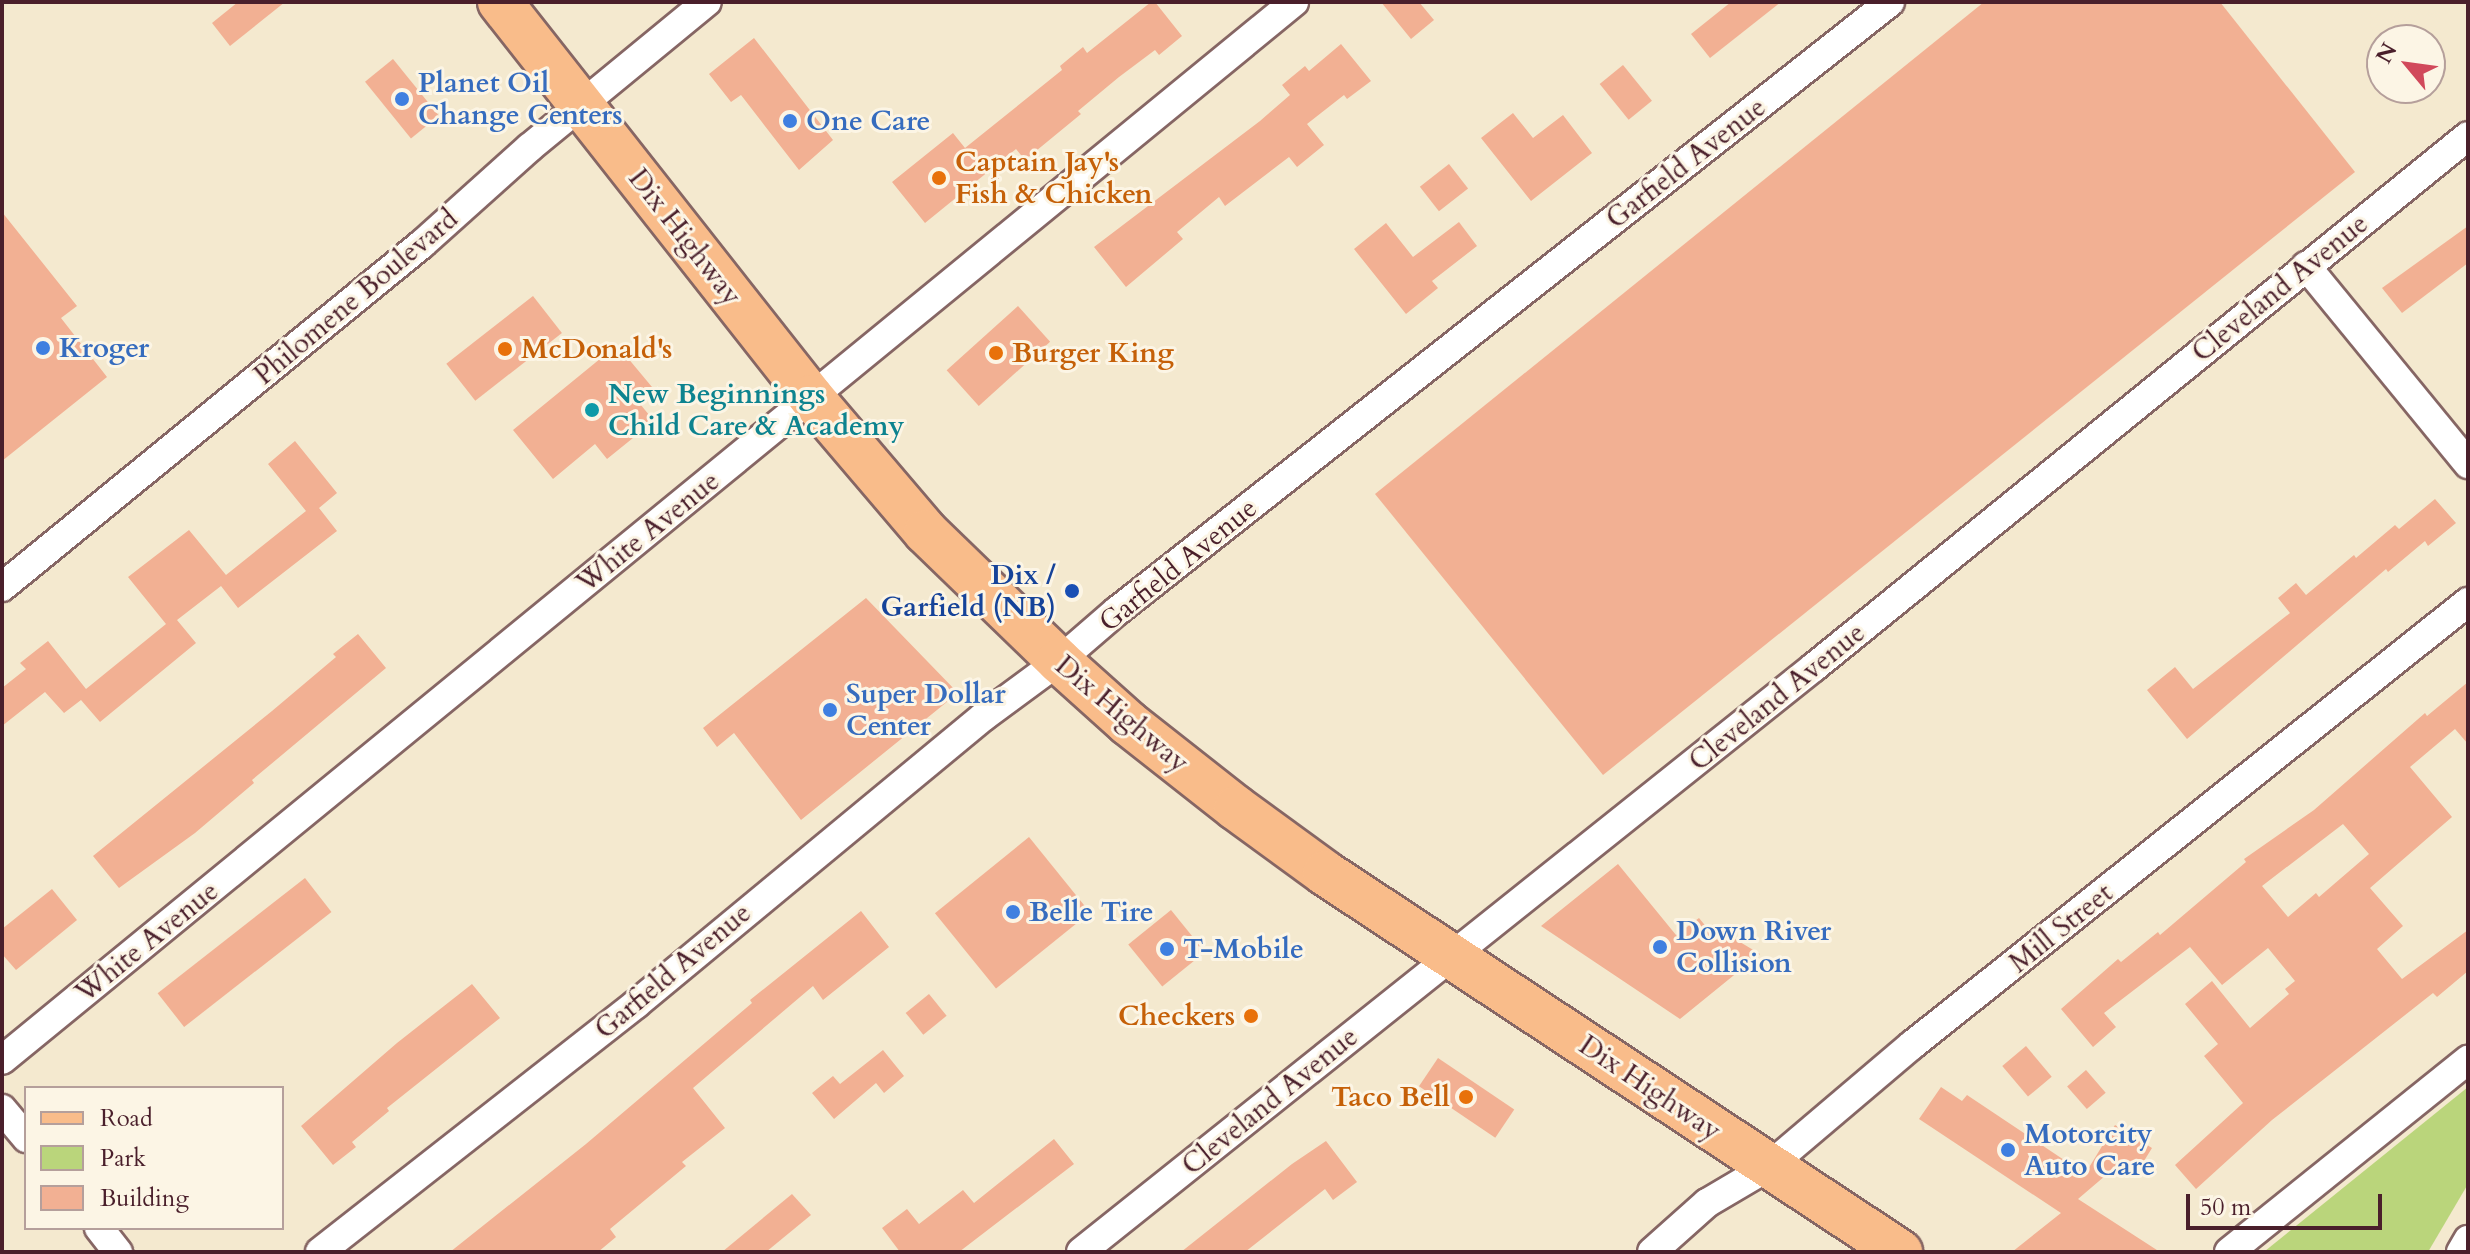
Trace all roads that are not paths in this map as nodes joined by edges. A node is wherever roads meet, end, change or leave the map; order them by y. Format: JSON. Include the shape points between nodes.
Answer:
{"nodes":[{"id":1,"x":500,"y":2,"type":"edge"},
{"id":2,"x":707,"y":2,"type":"edge"},
{"id":3,"x":1294,"y":2,"type":"edge"},
{"id":4,"x":1890,"y":2,"type":"edge"},
{"id":5,"x":581,"y":105,"type":"junction"},
{"id":6,"x":2468,"y":136,"type":"edge"},
{"id":7,"x":2306,"y":266,"type":"junction"},
{"id":8,"x":811,"y":397,"type":"junction"},
{"id":9,"x":2468,"y":464,"type":"edge"},
{"id":10,"x":2,"y":587,"type":"edge"},
{"id":11,"x":2468,"y":602,"type":"edge"},
{"id":12,"x":1059,"y":661,"type":"junction"},
{"id":13,"x":1452,"y":957,"type":"junction"},
{"id":14,"x":2,"y":1060,"type":"edge"},
{"id":15,"x":2468,"y":1060,"type":"edge"},
{"id":16,"x":2,"y":1109,"type":"edge"},
{"id":17,"x":24,"y":1136,"type":"edge"},
{"id":18,"x":1768,"y":1167,"type":"junction"},
{"id":19,"x":101,"y":1230,"type":"edge"},
{"id":20,"x":2468,"y":1240,"type":"edge"},
{"id":21,"x":118,"y":1252,"type":"edge"},
{"id":22,"x":320,"y":1252,"type":"edge"},
{"id":23,"x":1081,"y":1252,"type":"edge"},
{"id":24,"x":1652,"y":1252,"type":"edge"},
{"id":25,"x":1900,"y":1252,"type":"edge"},
{"id":26,"x":2229,"y":1252,"type":"edge"},
{"id":27,"x":2461,"y":1252,"type":"edge"}],
"edges":[{"from":1,"to":5,"type":"main road","name":"Dix Highway"},
{"from":2,"to":5,"type":"street","name":"Philomene Boulevard"},
{"from":3,"to":8,"type":"street","name":"White Avenue"},
{"from":4,"to":12,"type":"street","name":"Garfield Avenue"},
{"from":5,"to":8,"type":"main road","name":"Dix Highway"},
{"from":5,"to":10,"type":"street","name":"Philomene Boulevard","via":[[422,244]]},
{"from":6,"to":7,"type":"street","name":"Cleveland Avenue"},
{"from":7,"to":9,"type":"street"},
{"from":7,"to":13,"type":"street","name":"Cleveland Avenue"},
{"from":8,"to":12,"type":"main road","name":"Dix Highway","via":[[926,532]]},
{"from":8,"to":14,"type":"street","name":"White Avenue"},
{"from":11,"to":18,"type":"street","name":"Mill Street","via":[[1901,1054]]},
{"from":12,"to":13,"type":"main road","name":"Dix Highway","via":[[1236,808]]},
{"from":12,"to":22,"type":"street","name":"Garfield Avenue"},
{"from":13,"to":18,"type":"main road","name":"Dix Highway"},
{"from":13,"to":23,"type":"street","name":"Cleveland Avenue"},
{"from":15,"to":26,"type":"street"},
{"from":16,"to":17,"type":"street"},
{"from":18,"to":24,"type":"street","name":"Mill Street","via":[[1707,1203]]},
{"from":18,"to":25,"type":"main road","name":"Dix Highway"},
{"from":19,"to":21,"type":"street"},
{"from":20,"to":27,"type":"street"}]}
